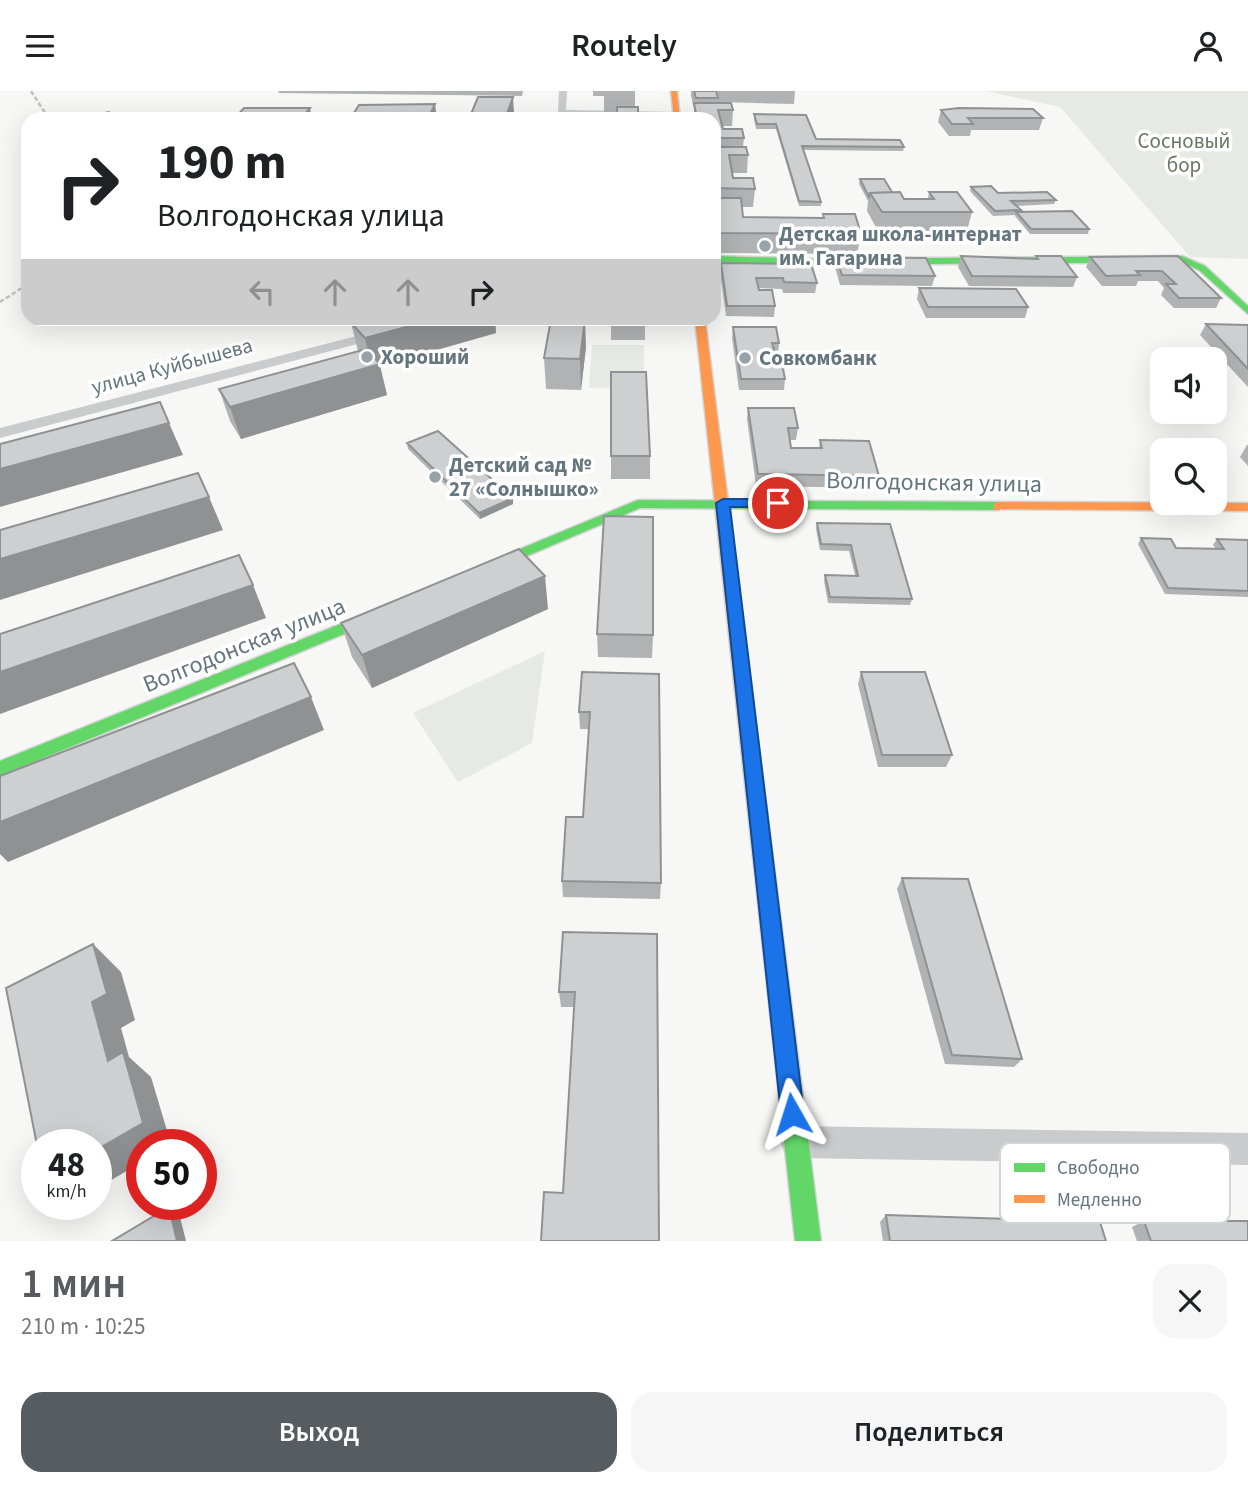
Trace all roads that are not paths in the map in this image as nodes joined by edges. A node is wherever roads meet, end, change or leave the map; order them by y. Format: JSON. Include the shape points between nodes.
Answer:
{"nodes":[{"id":1,"x":563,"y":91,"type":"edge"},
{"id":2,"x":674,"y":91,"type":"edge"},
{"id":3,"x":562,"y":112,"type":"edge"},
{"id":4,"x":676,"y":112,"type":"edge"},
{"id":5,"x":721,"y":260,"type":"edge"},
{"id":6,"x":1248,"y":311,"type":"edge"},
{"id":7,"x":409,"y":326,"type":"edge"},
{"id":8,"x":702,"y":326,"type":"edge"},
{"id":9,"x":0,"y":433,"type":"edge"},
{"id":10,"x":723,"y":503,"type":"junction"},
{"id":11,"x":1248,"y":507,"type":"edge"},
{"id":12,"x":472,"y":574,"type":"edge"},
{"id":13,"x":396,"y":607,"type":"edge"},
{"id":14,"x":0,"y":769,"type":"edge"},
{"id":15,"x":796,"y":1142,"type":"junction"},
{"id":16,"x":1000,"y":1145,"type":"edge"},
{"id":17,"x":1230,"y":1149,"type":"edge"},
{"id":18,"x":1248,"y":1149,"type":"edge"},
{"id":19,"x":807,"y":1241,"type":"edge"}],
"edges":[{"from":1,"to":3,"type":"street"},
{"from":2,"to":4,"type":"street"},
{"from":5,"to":6,"type":"street","via":[[1182,259],[1202,268]]},
{"from":7,"to":9,"type":"street","name":"улица Куйбышева"},
{"from":8,"to":10,"type":"street"},
{"from":10,"to":11,"type":"street","name":"Волгодонская улица"},
{"from":10,"to":12,"type":"street","name":"Волгодонская улица","via":[[638,504]]},
{"from":10,"to":15,"type":"street"},
{"from":13,"to":14,"type":"street","name":"Волгодонская улица"},
{"from":15,"to":16,"type":"street"},
{"from":15,"to":19,"type":"street"},
{"from":17,"to":18,"type":"street"}]}
